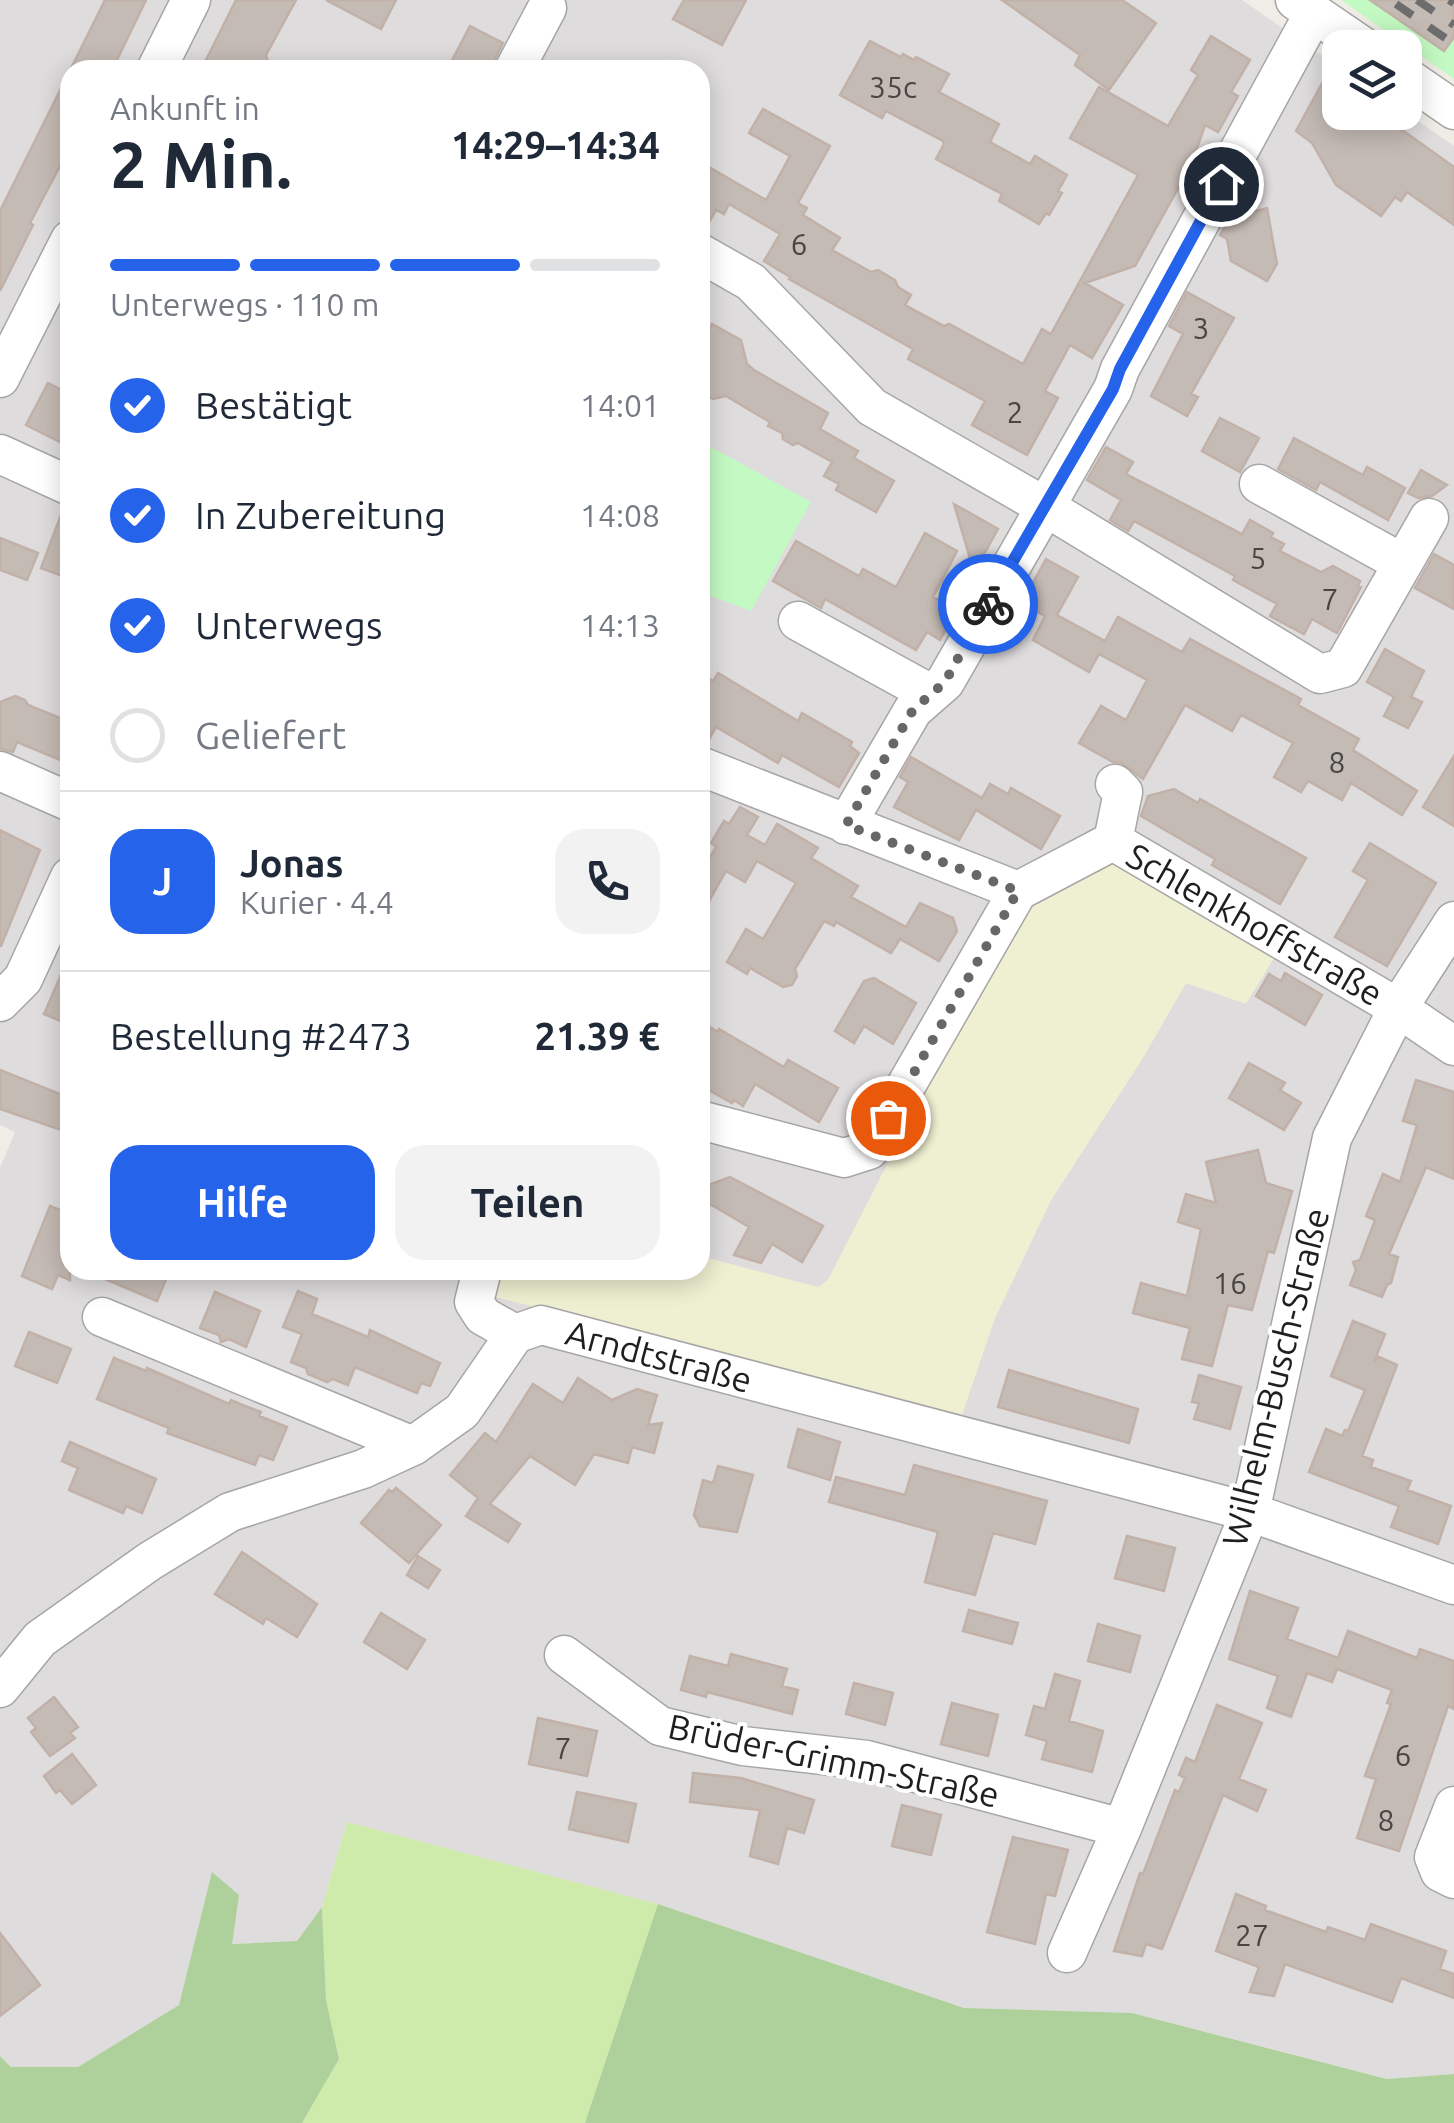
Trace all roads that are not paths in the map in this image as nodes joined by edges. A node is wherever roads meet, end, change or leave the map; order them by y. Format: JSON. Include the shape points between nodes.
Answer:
{"nodes":[{"id":1,"x":191,"y":0,"type":"edge"},
{"id":2,"x":1305,"y":6,"type":"edge"},
{"id":3,"x":547,"y":8,"type":"dead end"},
{"id":4,"x":1339,"y":30,"type":"edge"},
{"id":5,"x":161,"y":60,"type":"edge"},
{"id":6,"x":519,"y":60,"type":"edge"},
{"id":7,"x":1422,"y":88,"type":"edge"},
{"id":8,"x":1454,"y":110,"type":"edge"},
{"id":9,"x":710,"y":258,"type":"edge"},
{"id":10,"x":60,"y":260,"type":"edge"},
{"id":11,"x":0,"y":378,"type":"edge"},
{"id":12,"x":0,"y":454,"type":"edge"},
{"id":13,"x":60,"y":481,"type":"edge"},
{"id":14,"x":1259,"y":484,"type":"dead end"},
{"id":15,"x":1044,"y":506,"type":"junction"},
{"id":16,"x":1429,"y":518,"type":"dead end"},
{"id":17,"x":1402,"y":563,"type":"junction"},
{"id":18,"x":798,"y":621,"type":"dead end"},
{"id":19,"x":931,"y":694,"type":"junction"},
{"id":20,"x":0,"y":771,"type":"edge"},
{"id":21,"x":710,"y":776,"type":"edge"},
{"id":22,"x":1115,"y":784,"type":"dead end"},
{"id":23,"x":60,"y":798,"type":"edge"},
{"id":24,"x":846,"y":825,"type":"junction"},
{"id":25,"x":1113,"y":841,"type":"junction"},
{"id":26,"x":1018,"y":891,"type":"junction"},
{"id":27,"x":60,"y":898,"type":"edge"},
{"id":28,"x":1454,"y":922,"type":"edge"},
{"id":29,"x":0,"y":1002,"type":"edge"},
{"id":30,"x":1398,"y":1008,"type":"junction"},
{"id":31,"x":1454,"y":1046,"type":"edge"},
{"id":32,"x":710,"y":1123,"type":"edge"},
{"id":33,"x":480,"y":1280,"type":"edge"},
{"id":34,"x":102,"y":1317,"type":"dead end"},
{"id":35,"x":515,"y":1334,"type":"junction"},
{"id":36,"x":413,"y":1446,"type":"junction"},
{"id":37,"x":1250,"y":1512,"type":"junction"},
{"id":38,"x":1454,"y":1585,"type":"edge"},
{"id":39,"x":564,"y":1655,"type":"dead end"},
{"id":40,"x":0,"y":1688,"type":"edge"},
{"id":41,"x":1454,"y":1806,"type":"edge"},
{"id":42,"x":1122,"y":1828,"type":"junction"},
{"id":43,"x":1454,"y":1878,"type":"edge"},
{"id":44,"x":1067,"y":1953,"type":"dead end"}],
"edges":[{"from":1,"to":5,"type":"street"},
{"from":2,"to":4,"type":"street"},
{"from":2,"to":15,"type":"street","via":[[1113,389]]},
{"from":3,"to":6,"type":"street"},
{"from":7,"to":8,"type":"street"},
{"from":9,"to":15,"type":"street","via":[[751,282],[872,407]]},
{"from":10,"to":11,"type":"street"},
{"from":12,"to":13,"type":"street"},
{"from":14,"to":17,"type":"street"},
{"from":15,"to":17,"type":"street","via":[[1320,674],[1344,668]]},
{"from":15,"to":19,"type":"street","via":[[945,682]]},
{"from":16,"to":17,"type":"street"},
{"from":18,"to":19,"type":"street"},
{"from":19,"to":24,"type":"street","via":[[913,710]]},
{"from":20,"to":23,"type":"street"},
{"from":21,"to":24,"type":"street"},
{"from":22,"to":25,"type":"street","name":"Schlenkhoffstraße","via":[[1123,792]]},
{"from":24,"to":26,"type":"street"},
{"from":25,"to":26,"type":"street","name":"Schlenkhoffstraße"},
{"from":25,"to":30,"type":"street","name":"Schlenkhoffstraße"},
{"from":26,"to":32,"type":"street","via":[[869,1150],[844,1158]]},
{"from":27,"to":29,"type":"street","via":[[23,978]]},
{"from":28,"to":30,"type":"street","name":"Wilhelm-Busch-Straße"},
{"from":30,"to":31,"type":"street","name":"Schlenkhoffstraße"},
{"from":30,"to":37,"type":"street","name":"Wilhelm-Busch-Straße","via":[[1332,1138]]},
{"from":33,"to":35,"type":"street","via":[[474,1302],[483,1316]]},
{"from":34,"to":36,"type":"street"},
{"from":35,"to":36,"type":"street","name":"Arndtstraße","via":[[462,1411]]},
{"from":35,"to":37,"type":"street","name":"Arndtstraße","via":[[540,1324]]},
{"from":36,"to":40,"type":"street","name":"Arndtstraße","via":[[230,1512],[40,1639]]},
{"from":37,"to":38,"type":"street","name":"Arndtstraße"},
{"from":37,"to":42,"type":"street","name":"Wilhelm-Busch-Straße"},
{"from":39,"to":42,"type":"street","name":"Brüder-Grimm-Straße","via":[[660,1726],[742,1746],[867,1760]]},
{"from":41,"to":43,"type":"street","via":[[1434,1857],[1440,1872]]},
{"from":42,"to":44,"type":"street","name":"Wilhelm-Busch-Straße"}]}
